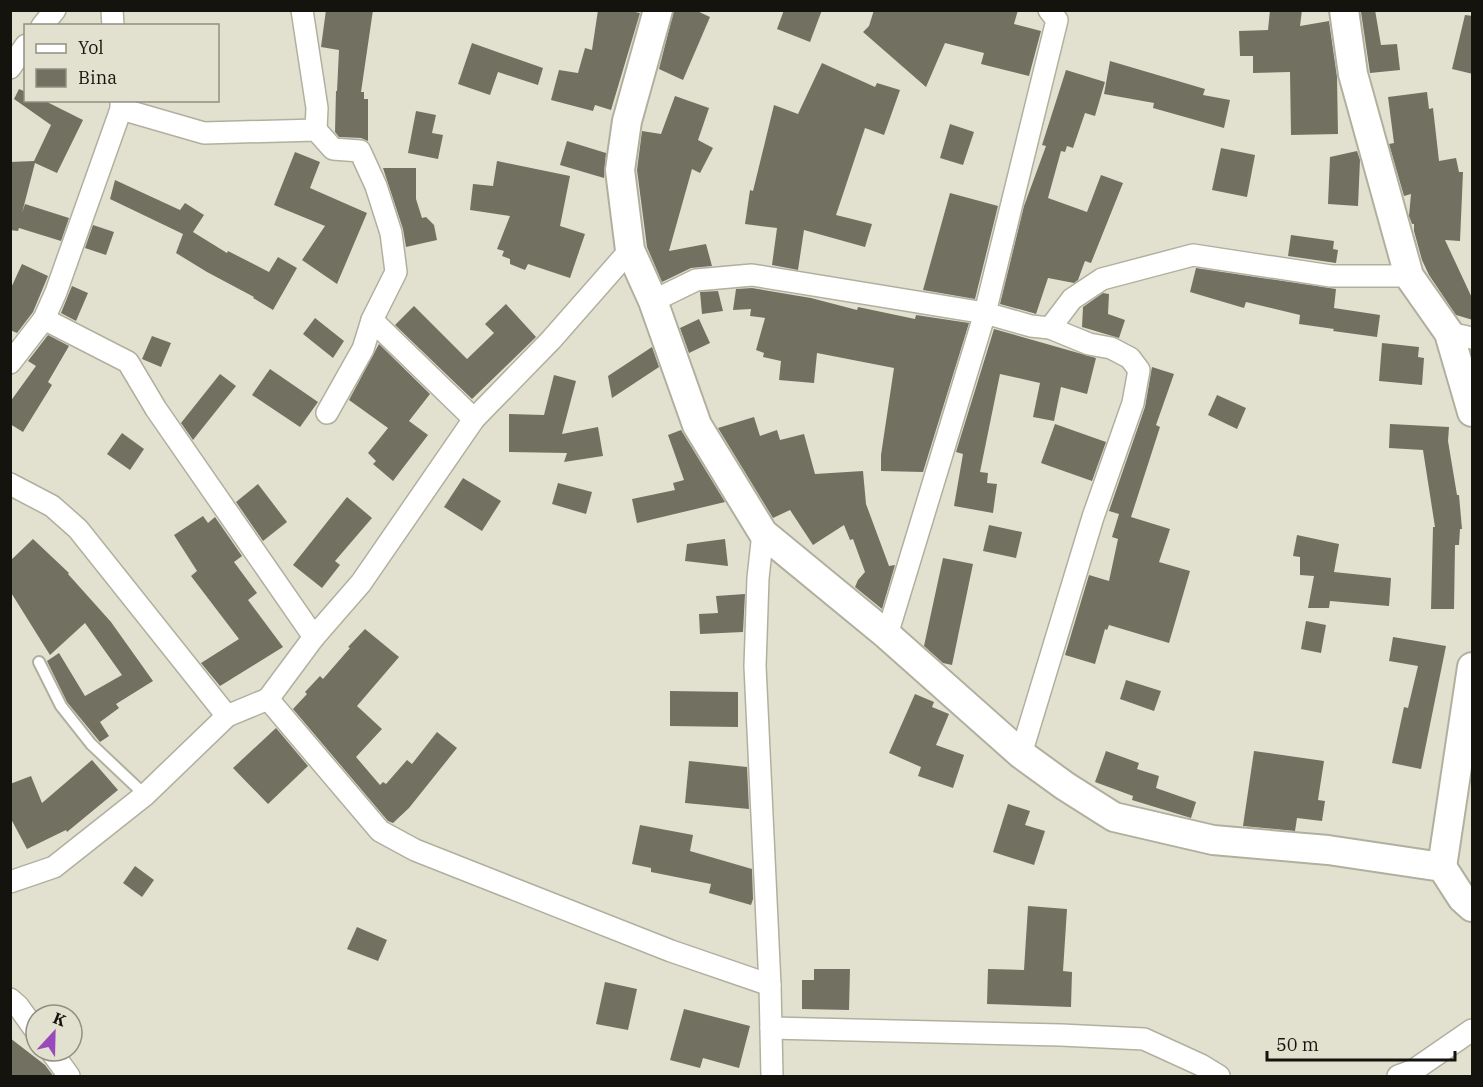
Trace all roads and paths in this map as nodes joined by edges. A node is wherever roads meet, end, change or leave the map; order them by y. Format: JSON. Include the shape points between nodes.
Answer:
{"nodes":[{"id":1,"x":54,"y":10,"type":"edge"},
{"id":2,"x":302,"y":10,"type":"edge"},
{"id":3,"x":658,"y":10,"type":"edge"},
{"id":4,"x":1048,"y":10,"type":"edge"},
{"id":5,"x":1344,"y":10,"type":"edge"},
{"id":6,"x":44,"y":24,"type":"edge"},
{"id":7,"x":24,"y":48,"type":"edge"},
{"id":8,"x":10,"y":68,"type":"edge"},
{"id":9,"x":121,"y":105,"type":"edge"},
{"id":10,"x":316,"y":130,"type":"junction"},
{"id":11,"x":630,"y":250,"type":"junction"},
{"id":12,"x":1409,"y":276,"type":"junction"},
{"id":13,"x":652,"y":301,"type":"junction"},
{"id":14,"x":985,"y":313,"type":"junction"},
{"id":15,"x":44,"y":319,"type":"junction"},
{"id":16,"x":372,"y":320,"type":"junction"},
{"id":17,"x":1050,"y":328,"type":"junction"},
{"id":18,"x":1461,"y":335,"type":"edge"},
{"id":19,"x":10,"y":363,"type":"edge"},
{"id":20,"x":1473,"y":412,"type":"edge"},
{"id":21,"x":327,"y":413,"type":"dead end"},
{"id":22,"x":474,"y":419,"type":"junction"},
{"id":23,"x":10,"y":484,"type":"edge"},
{"id":24,"x":763,"y":533,"type":"junction"},
{"id":25,"x":887,"y":635,"type":"junction"},
{"id":26,"x":314,"y":637,"type":"junction"},
{"id":27,"x":39,"y":662,"type":"dead end"},
{"id":28,"x":1473,"y":667,"type":"edge"},
{"id":29,"x":268,"y":699,"type":"junction"},
{"id":30,"x":227,"y":716,"type":"junction"},
{"id":31,"x":1021,"y":754,"type":"junction"},
{"id":32,"x":145,"y":795,"type":"junction"},
{"id":33,"x":1442,"y":867,"type":"junction"},
{"id":34,"x":10,"y":882,"type":"edge"},
{"id":35,"x":1473,"y":907,"type":"edge"},
{"id":36,"x":770,"y":985,"type":"junction"},
{"id":37,"x":10,"y":999,"type":"edge"},
{"id":38,"x":24,"y":1014,"type":"edge"},
{"id":39,"x":771,"y":1028,"type":"junction"},
{"id":40,"x":1473,"y":1030,"type":"edge"},
{"id":41,"x":59,"y":1063,"type":"edge"},
{"id":42,"x":69,"y":1077,"type":"edge"},
{"id":43,"x":772,"y":1077,"type":"edge"},
{"id":44,"x":1219,"y":1077,"type":"edge"},
{"id":45,"x":1398,"y":1077,"type":"edge"}],
"edges":[{"from":1,"to":6,"type":"street"},
{"from":2,"to":10,"type":"street","via":[[317,108]]},
{"from":3,"to":11,"type":"street","via":[[627,121],[620,170]]},
{"from":4,"to":14,"type":"street","via":[[1057,20]]},
{"from":5,"to":12,"type":"street","via":[[1353,74]]},
{"from":7,"to":8,"type":"street"},
{"from":9,"to":10,"type":"street","via":[[204,133]]},
{"from":9,"to":15,"type":"street"},
{"from":10,"to":16,"type":"street","via":[[333,149],[360,151],[391,233],[396,272]]},
{"from":11,"to":13,"type":"street"},
{"from":11,"to":22,"type":"street"},
{"from":12,"to":17,"type":"street","via":[[1331,276],[1193,255],[1102,279],[1072,299]]},
{"from":12,"to":18,"type":"street"},
{"from":13,"to":14,"type":"street","via":[[696,280],[752,275]]},
{"from":13,"to":24,"type":"street","via":[[697,425]]},
{"from":14,"to":17,"type":"street"},
{"from":14,"to":25,"type":"street"},
{"from":15,"to":19,"type":"street"},
{"from":15,"to":26,"type":"street","via":[[128,362],[156,409]]},
{"from":16,"to":21,"type":"street","via":[[363,349]]},
{"from":16,"to":22,"type":"street"},
{"from":17,"to":31,"type":"street","via":[[1089,344],[1111,348],[1130,358],[1139,370],[1132,404],[1093,517]]},
{"from":18,"to":20,"type":"street"},
{"from":22,"to":26,"type":"street","via":[[361,583]]},
{"from":23,"to":30,"type":"street","via":[[52,506],[78,529]]},
{"from":24,"to":25,"type":"street"},
{"from":24,"to":36,"type":"street","via":[[755,666]]},
{"from":25,"to":31,"type":"street"},
{"from":26,"to":29,"type":"street"},
{"from":27,"to":32,"type":"lane","via":[[61,706],[79,729]]},
{"from":28,"to":33,"type":"street"},
{"from":29,"to":30,"type":"street"},
{"from":29,"to":36,"type":"street","via":[[380,831],[415,850],[671,951]]},
{"from":30,"to":32,"type":"street"},
{"from":31,"to":33,"type":"street","via":[[1114,817],[1213,840],[1328,850]]},
{"from":32,"to":34,"type":"street","via":[[54,867]]},
{"from":33,"to":35,"type":"street","via":[[1462,898]]},
{"from":36,"to":39,"type":"street"},
{"from":37,"to":38,"type":"street"},
{"from":39,"to":43,"type":"street"},
{"from":39,"to":44,"type":"street","via":[[1144,1039]]},
{"from":40,"to":45,"type":"street"},
{"from":41,"to":42,"type":"street"}]}
